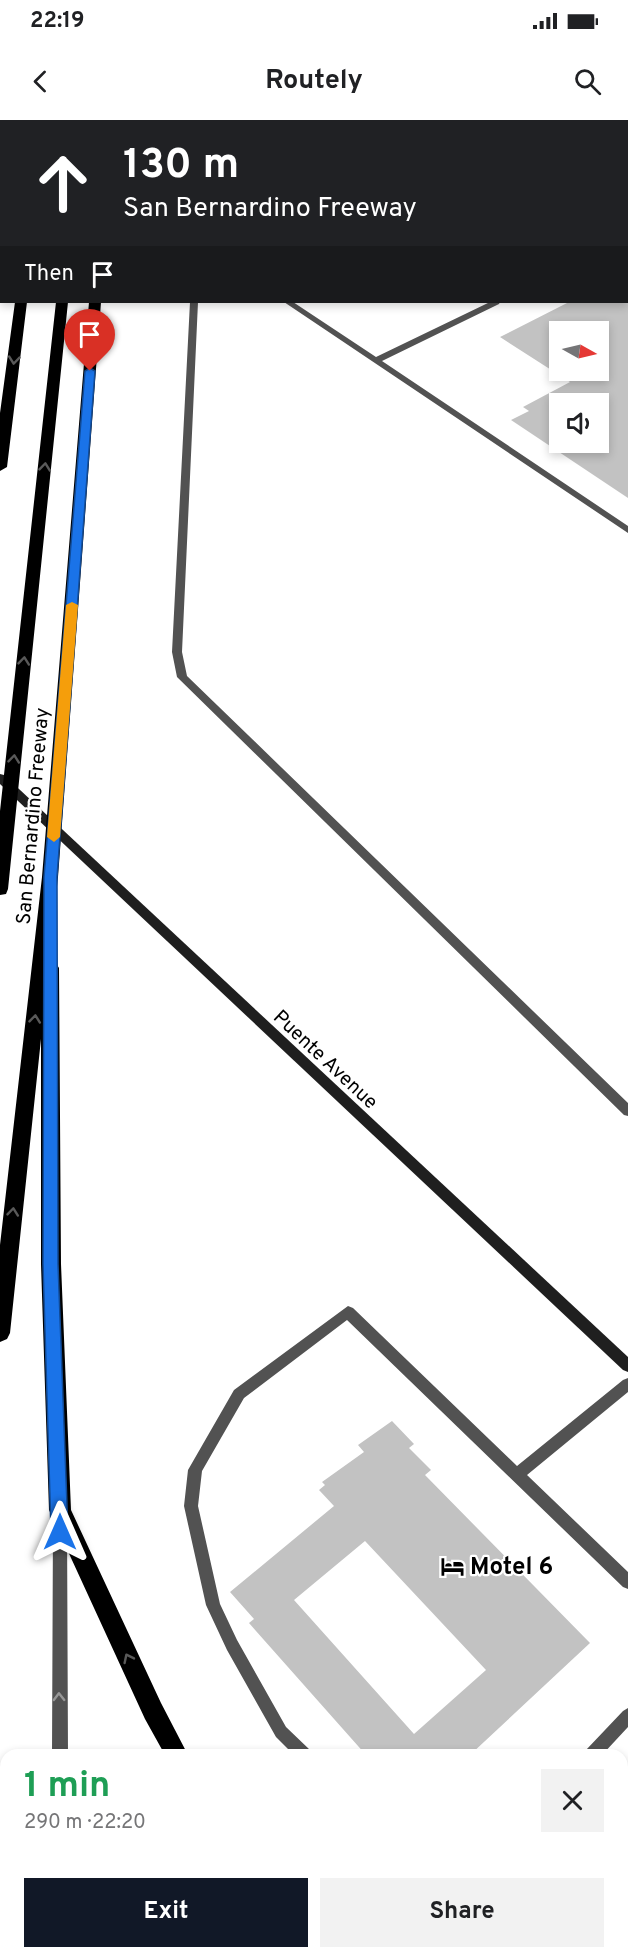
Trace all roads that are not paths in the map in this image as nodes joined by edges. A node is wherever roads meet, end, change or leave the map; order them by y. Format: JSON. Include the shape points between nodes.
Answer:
{"nodes":[{"id":1,"x":21,"y":303,"type":"edge"},
{"id":2,"x":62,"y":303,"type":"edge"},
{"id":3,"x":95,"y":303,"type":"edge"},
{"id":4,"x":194,"y":303,"type":"edge"},
{"id":5,"x":290,"y":303,"type":"edge"},
{"id":6,"x":494,"y":303,"type":"edge"},
{"id":7,"x":376,"y":360,"type":"junction"},
{"id":8,"x":0,"y":467,"type":"edge"},
{"id":9,"x":628,"y":530,"type":"edge"},
{"id":10,"x":0,"y":778,"type":"edge"},
{"id":11,"x":50,"y":877,"type":"junction"},
{"id":12,"x":0,"y":889,"type":"edge"},
{"id":13,"x":628,"y":1111,"type":"edge"},
{"id":14,"x":0,"y":1333,"type":"edge"},
{"id":15,"x":628,"y":1366,"type":"edge"},
{"id":16,"x":628,"y":1384,"type":"edge"},
{"id":17,"x":518,"y":1474,"type":"junction"},
{"id":18,"x":60,"y":1510,"type":"junction"},
{"id":19,"x":628,"y":1582,"type":"edge"},
{"id":20,"x":628,"y":1716,"type":"edge"},
{"id":21,"x":60,"y":1749,"type":"edge"},
{"id":22,"x":174,"y":1749,"type":"edge"},
{"id":23,"x":299,"y":1749,"type":"edge"},
{"id":24,"x":597,"y":1749,"type":"edge"}],
"edges":[{"from":1,"to":8,"type":"highway","one_way":true},
{"from":12,"to":2,"type":"highway","one_way":true},
{"from":3,"to":11,"type":"highway","name":"San Bernardino Freeway"},
{"from":4,"to":13,"type":"lane","via":[[177,652],[182,677]]},
{"from":5,"to":7,"type":"lane"},
{"from":6,"to":7,"type":"lane"},
{"from":7,"to":9,"type":"lane"},
{"from":10,"to":15,"type":"main road","name":"Puente Avenue"},
{"from":14,"to":11,"type":"highway","name":"San Bernardino Freeway","one_way":true},
{"from":11,"to":18,"type":"highway","via":[[51,1264]]},
{"from":16,"to":17,"type":"lane"},
{"from":17,"to":19,"type":"lane"},
{"from":17,"to":23,"type":"lane","via":[[348,1312],[239,1394],[195,1470],[192,1506],[213,1605],[281,1732]]},
{"from":21,"to":18,"type":"lane","one_way":true},
{"from":22,"to":18,"type":"highway","one_way":true},
{"from":20,"to":24,"type":"lane"}]}
